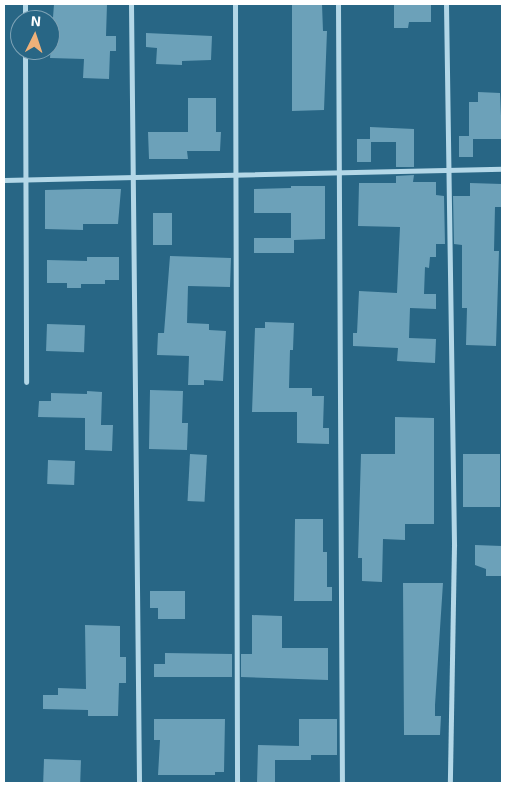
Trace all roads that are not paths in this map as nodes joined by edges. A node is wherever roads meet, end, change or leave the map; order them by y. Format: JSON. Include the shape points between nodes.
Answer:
{"nodes":[{"id":1,"x":132,"y":4,"type":"edge"},
{"id":2,"x":235,"y":4,"type":"edge"},
{"id":3,"x":338,"y":4,"type":"edge"},
{"id":4,"x":446,"y":4,"type":"edge"},
{"id":5,"x":25,"y":60,"type":"edge"},
{"id":6,"x":502,"y":169,"type":"edge"},
{"id":7,"x":448,"y":172,"type":"junction"},
{"id":8,"x":134,"y":175,"type":"junction"},
{"id":9,"x":338,"y":175,"type":"junction"},
{"id":10,"x":236,"y":176,"type":"junction"},
{"id":11,"x":25,"y":179,"type":"junction"},
{"id":12,"x":4,"y":180,"type":"edge"},
{"id":13,"x":26,"y":382,"type":"dead end"},
{"id":14,"x":139,"y":783,"type":"edge"},
{"id":15,"x":237,"y":783,"type":"edge"},
{"id":16,"x":342,"y":783,"type":"edge"},
{"id":17,"x":450,"y":783,"type":"edge"}],
"edges":[{"from":1,"to":8,"type":"street"},
{"from":2,"to":10,"type":"street"},
{"from":3,"to":9,"type":"street"},
{"from":4,"to":7,"type":"street"},
{"from":5,"to":11,"type":"street"},
{"from":6,"to":7,"type":"street"},
{"from":7,"to":9,"type":"street"},
{"from":7,"to":17,"type":"street","via":[[454,544]]},
{"from":8,"to":10,"type":"street"},
{"from":8,"to":11,"type":"street"},
{"from":8,"to":14,"type":"street"},
{"from":9,"to":10,"type":"street"},
{"from":9,"to":16,"type":"street"},
{"from":10,"to":15,"type":"street","via":[[234,630]]},
{"from":11,"to":12,"type":"street"},
{"from":11,"to":13,"type":"street"}]}
